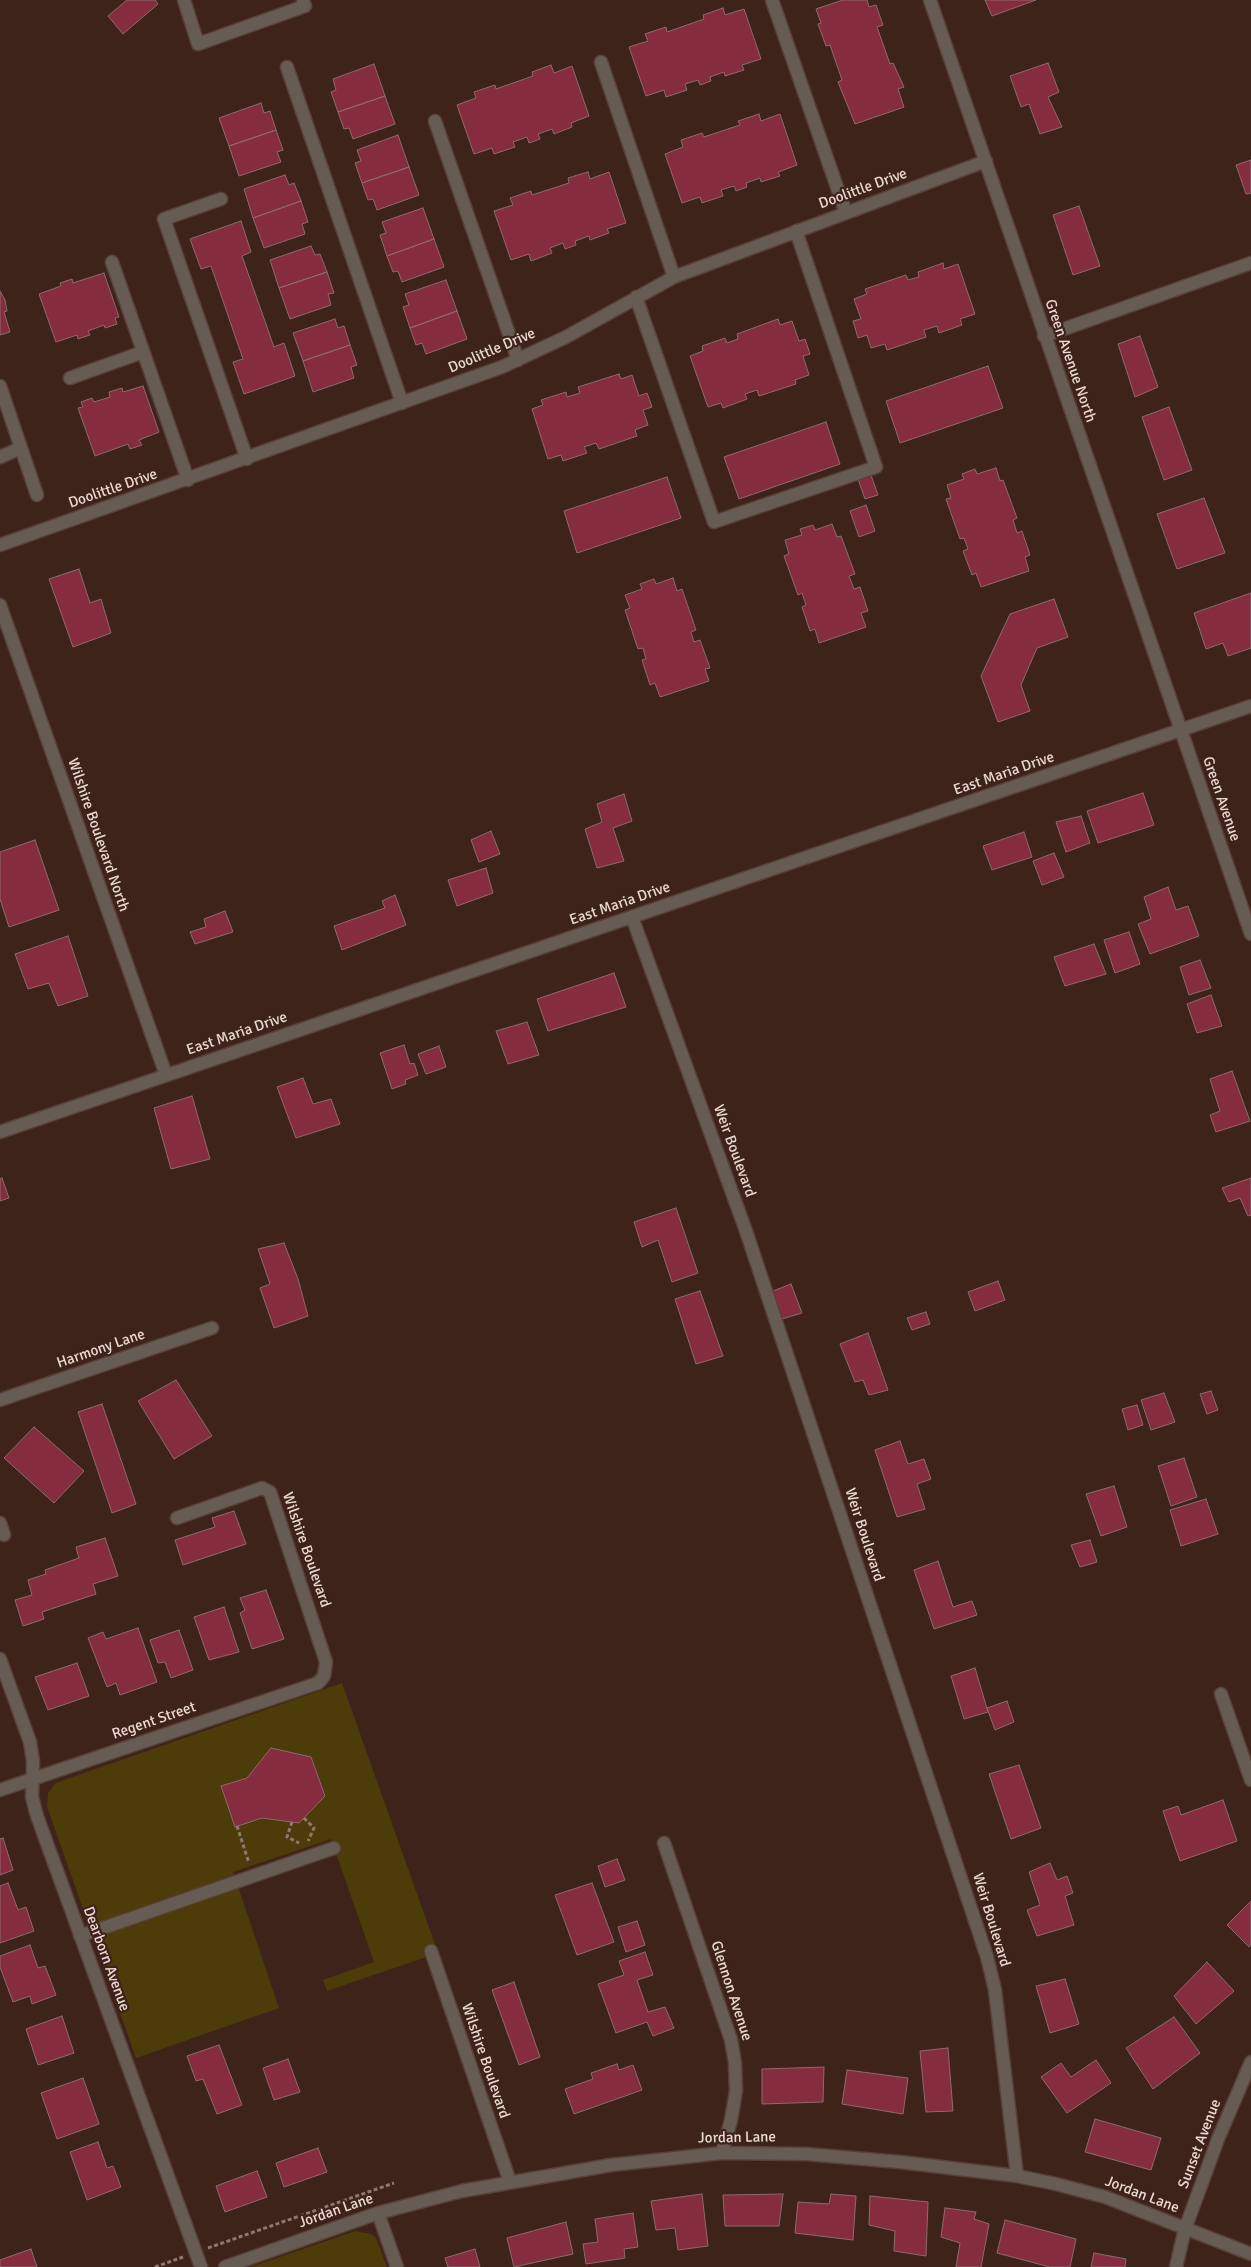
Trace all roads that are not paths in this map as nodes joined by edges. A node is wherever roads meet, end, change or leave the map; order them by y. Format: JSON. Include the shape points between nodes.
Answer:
{"nodes":[{"id":1,"x":184,"y":0,"type":"edge"},
{"id":2,"x":303,"y":0,"type":"edge"},
{"id":3,"x":772,"y":0,"type":"edge"},
{"id":4,"x":930,"y":0,"type":"edge"},
{"id":5,"x":601,"y":62,"type":"dead end"},
{"id":6,"x":287,"y":67,"type":"dead end"},
{"id":7,"x":435,"y":122,"type":"dead end"},
{"id":8,"x":986,"y":161,"type":"junction"},
{"id":9,"x":221,"y":199,"type":"dead end"},
{"id":10,"x":846,"y":213,"type":"junction"},
{"id":11,"x":796,"y":231,"type":"junction"},
{"id":12,"x":112,"y":262,"type":"dead end"},
{"id":13,"x":1251,"y":263,"type":"edge"},
{"id":14,"x":674,"y":277,"type":"junction"},
{"id":15,"x":636,"y":297,"type":"junction"},
{"id":16,"x":1044,"y":336,"type":"junction"},
{"id":17,"x":143,"y":352,"type":"junction"},
{"id":18,"x":518,"y":360,"type":"junction"},
{"id":19,"x":70,"y":378,"type":"dead end"},
{"id":20,"x":0,"y":386,"type":"edge"},
{"id":21,"x":402,"y":403,"type":"junction"},
{"id":22,"x":22,"y":448,"type":"junction"},
{"id":23,"x":0,"y":457,"type":"edge"},
{"id":24,"x":248,"y":459,"type":"junction"},
{"id":25,"x":188,"y":480,"type":"junction"},
{"id":26,"x":38,"y":494,"type":"dead end"},
{"id":27,"x":0,"y":545,"type":"edge"},
{"id":28,"x":0,"y":605,"type":"edge"},
{"id":29,"x":1251,"y":706,"type":"edge"},
{"id":30,"x":1180,"y":732,"type":"junction"},
{"id":31,"x":632,"y":917,"type":"junction"},
{"id":32,"x":1251,"y":934,"type":"edge"},
{"id":33,"x":166,"y":1075,"type":"junction"},
{"id":34,"x":0,"y":1132,"type":"edge"},
{"id":35,"x":212,"y":1328,"type":"dead end"},
{"id":36,"x":0,"y":1400,"type":"edge"},
{"id":37,"x":177,"y":1518,"type":"dead end"},
{"id":38,"x":0,"y":1659,"type":"edge"},
{"id":39,"x":318,"y":1683,"type":"joint"},
{"id":40,"x":1221,"y":1694,"type":"dead end"},
{"id":41,"x":32,"y":1779,"type":"junction"},
{"id":42,"x":1251,"y":1780,"type":"edge"},
{"id":43,"x":0,"y":1790,"type":"edge"},
{"id":44,"x":664,"y":1843,"type":"dead end"},
{"id":45,"x":334,"y":1848,"type":"dead end"},
{"id":46,"x":80,"y":1936,"type":"junction"},
{"id":47,"x":431,"y":1951,"type":"dead end"},
{"id":48,"x":1251,"y":2062,"type":"edge"},
{"id":49,"x":722,"y":2153,"type":"junction"},
{"id":50,"x":1017,"y":2176,"type":"junction"},
{"id":51,"x":510,"y":2182,"type":"junction"},
{"id":52,"x":378,"y":2213,"type":"junction"},
{"id":53,"x":1185,"y":2229,"type":"junction"},
{"id":54,"x":1251,"y":2254,"type":"edge"},
{"id":55,"x":201,"y":2267,"type":"edge"},
{"id":56,"x":225,"y":2267,"type":"edge"},
{"id":57,"x":397,"y":2267,"type":"edge"},
{"id":58,"x":1176,"y":2267,"type":"edge"}],
"edges":[{"from":1,"to":2,"type":"street","via":[[198,44],[305,6]]},
{"from":3,"to":10,"type":"street"},
{"from":4,"to":8,"type":"street","name":"Green Avenue North"},
{"from":5,"to":14,"type":"street"},
{"from":6,"to":21,"type":"street"},
{"from":7,"to":18,"type":"street"},
{"from":8,"to":10,"type":"street","name":"Doolittle Drive"},
{"from":8,"to":16,"type":"street","name":"Green Avenue North"},
{"from":9,"to":24,"type":"street","via":[[164,218]]},
{"from":10,"to":11,"type":"street","name":"Doolittle Drive"},
{"from":11,"to":14,"type":"street","name":"Doolittle Drive"},
{"from":11,"to":15,"type":"street","via":[[876,467],[714,522]]},
{"from":12,"to":17,"type":"street"},
{"from":13,"to":16,"type":"street"},
{"from":14,"to":15,"type":"street","name":"Doolittle Drive"},
{"from":15,"to":18,"type":"street","name":"Doolittle Drive"},
{"from":16,"to":30,"type":"street","name":"Green Avenue North"},
{"from":17,"to":19,"type":"street"},
{"from":17,"to":25,"type":"street"},
{"from":18,"to":21,"type":"street","name":"Doolittle Drive"},
{"from":20,"to":22,"type":"street"},
{"from":21,"to":24,"type":"street","name":"Doolittle Drive"},
{"from":22,"to":23,"type":"street"},
{"from":22,"to":26,"type":"street"},
{"from":24,"to":25,"type":"street","name":"Doolittle Drive"},
{"from":25,"to":27,"type":"street","name":"Doolittle Drive"},
{"from":28,"to":33,"type":"street","name":"Wilshire Boulevard North"},
{"from":29,"to":30,"type":"street","name":"East Maria Drive"},
{"from":30,"to":31,"type":"street","name":"East Maria Drive"},
{"from":30,"to":32,"type":"street","name":"Green Avenue"},
{"from":31,"to":33,"type":"street","name":"East Maria Drive"},
{"from":31,"to":50,"type":"street","name":"Weir Boulevard","via":[[746,1231],[987,1957],[995,1990]]},
{"from":33,"to":34,"type":"street","name":"East Maria Drive"},
{"from":35,"to":36,"type":"street","name":"Harmony Lane"},
{"from":37,"to":39,"type":"street","name":"Wilshire Boulevard","via":[[262,1488],[270,1492],[326,1662],[324,1676]]},
{"from":38,"to":41,"type":"street","name":"Dearborn Avenue","via":[[30,1742]]},
{"from":39,"to":41,"type":"street","name":"Regent Street"},
{"from":40,"to":42,"type":"street"},
{"from":41,"to":43,"type":"street","name":"Regent Street"},
{"from":41,"to":46,"type":"street","name":"Dearborn Avenue","via":[[32,1798],[37,1816]]},
{"from":44,"to":49,"type":"street","name":"Glennon Avenue","via":[[732,2048],[736,2092]]},
{"from":45,"to":46,"type":"street"},
{"from":46,"to":55,"type":"street","name":"Dearborn Avenue"},
{"from":47,"to":51,"type":"street","name":"Wilshire Boulevard"},
{"from":48,"to":53,"type":"street","name":"Sunset Avenue"},
{"from":49,"to":50,"type":"street","name":"Jordan Lane","via":[[806,2154]]},
{"from":49,"to":51,"type":"street","name":"Jordan Lane","via":[[611,2165]]},
{"from":50,"to":53,"type":"street","name":"Jordan Lane","via":[[1105,2197]]},
{"from":51,"to":52,"type":"street","name":"Jordan Lane"},
{"from":52,"to":56,"type":"street","name":"Jordan Lane"},
{"from":52,"to":57,"type":"street"},
{"from":53,"to":54,"type":"street","name":"Jordan Lane"},
{"from":53,"to":58,"type":"street","name":"Sunset Avenue"}]}
